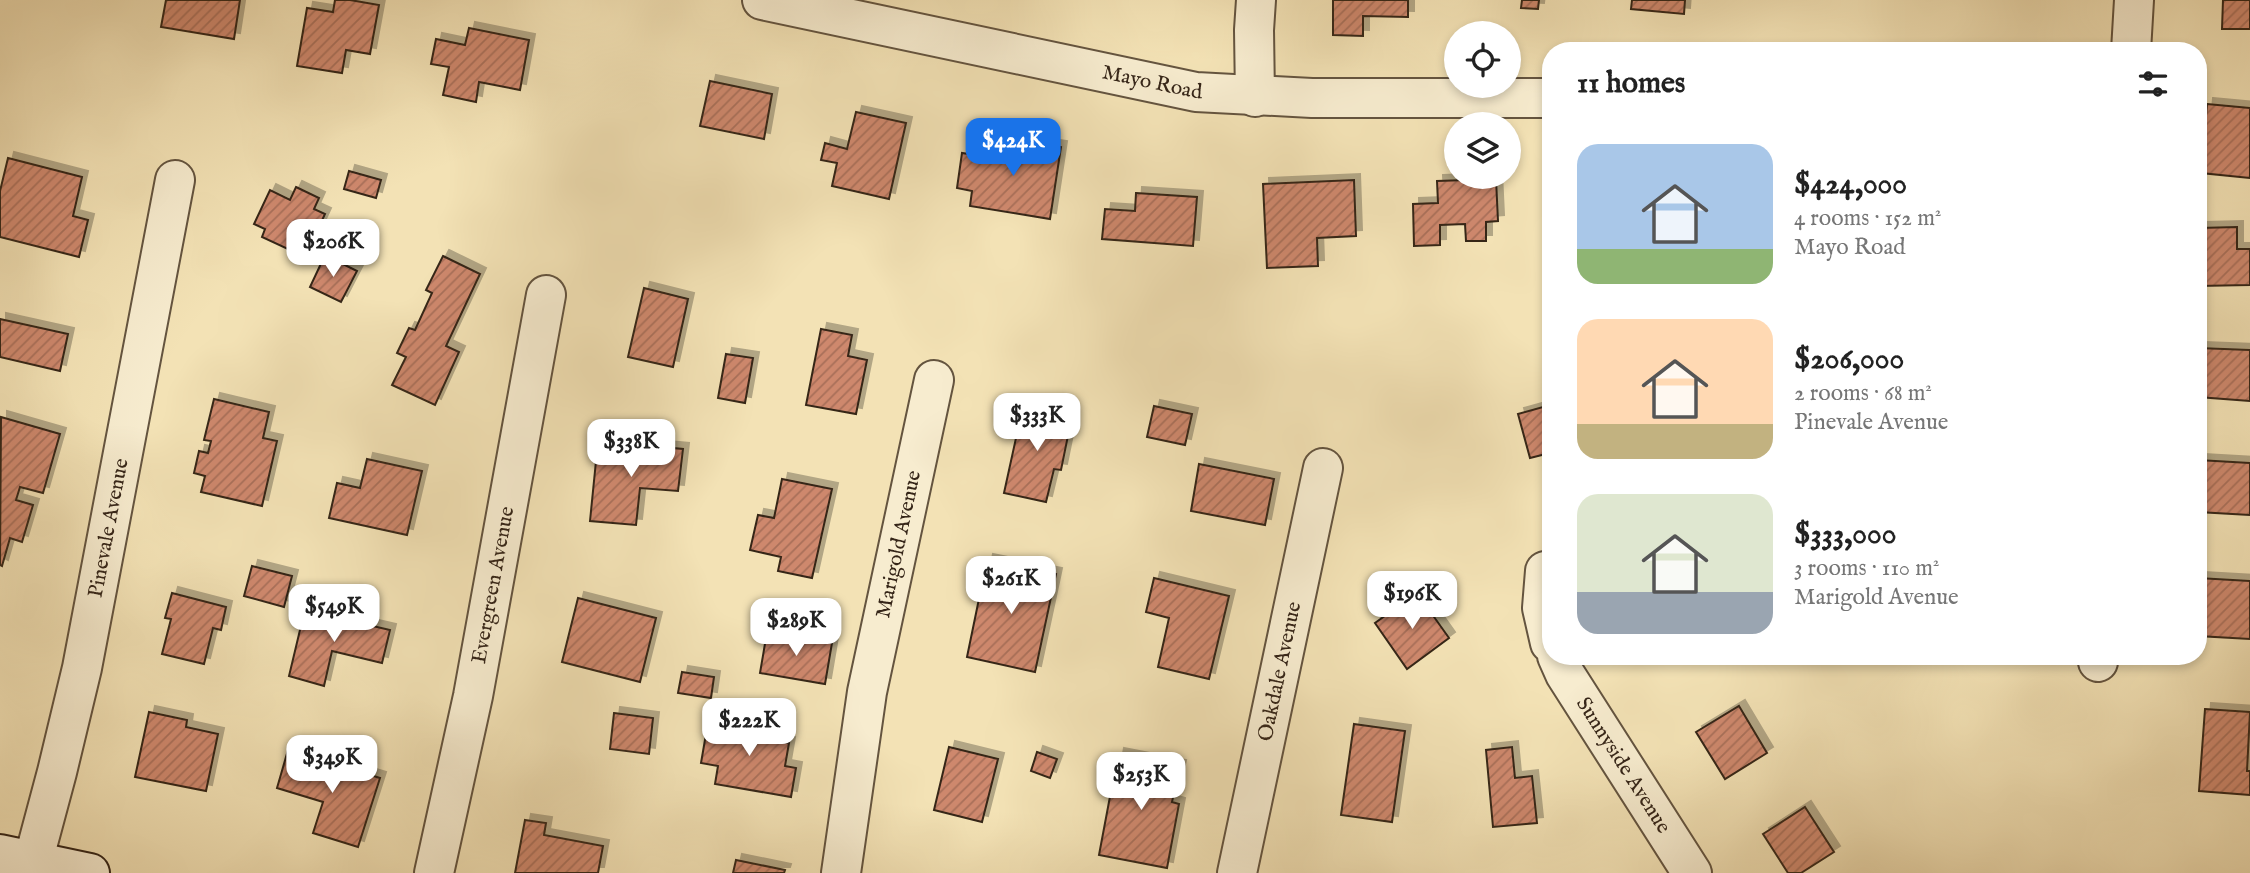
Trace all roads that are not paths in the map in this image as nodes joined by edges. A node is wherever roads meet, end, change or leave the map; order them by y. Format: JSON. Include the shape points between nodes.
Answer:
{"nodes":[{"id":1,"x":762,"y":0,"type":"edge"},
{"id":2,"x":1256,"y":0,"type":"edge"},
{"id":3,"x":2134,"y":0,"type":"edge"},
{"id":4,"x":2132,"y":42,"type":"edge"},
{"id":5,"x":1255,"y":97,"type":"junction"},
{"id":6,"x":1542,"y":98,"type":"edge"},
{"id":7,"x":175,"y":180,"type":"dead end"},
{"id":8,"x":546,"y":295,"type":"dead end"},
{"id":9,"x":934,"y":380,"type":"dead end"},
{"id":10,"x":1323,"y":468,"type":"dead end"},
{"id":11,"x":1561,"y":665,"type":"edge"},
{"id":12,"x":21,"y":863,"type":"edge"},
{"id":13,"x":90,"y":873,"type":"edge"},
{"id":14,"x":434,"y":873,"type":"edge"},
{"id":15,"x":841,"y":873,"type":"edge"},
{"id":16,"x":1237,"y":873,"type":"edge"},
{"id":17,"x":1692,"y":873,"type":"edge"}],
"edges":[{"from":1,"to":5,"type":"street","name":"Mayo Road","via":[[1142,82]]},
{"from":2,"to":5,"type":"street"},
{"from":3,"to":4,"type":"street"},
{"from":5,"to":6,"type":"street","name":"Mayo Road"},
{"from":7,"to":12,"type":"street","name":"Pinevale Avenue","via":[[82,667],[57,772]]},
{"from":8,"to":14,"type":"street","name":"Evergreen Avenue","via":[[473,696]]},
{"from":9,"to":15,"type":"street","name":"Marigold Avenue","via":[[867,692]]},
{"from":10,"to":16,"type":"street","name":"Oakdale Avenue"},
{"from":11,"to":17,"type":"street","name":"Sunnyside Avenue"},
{"from":12,"to":13,"type":"street"}]}
